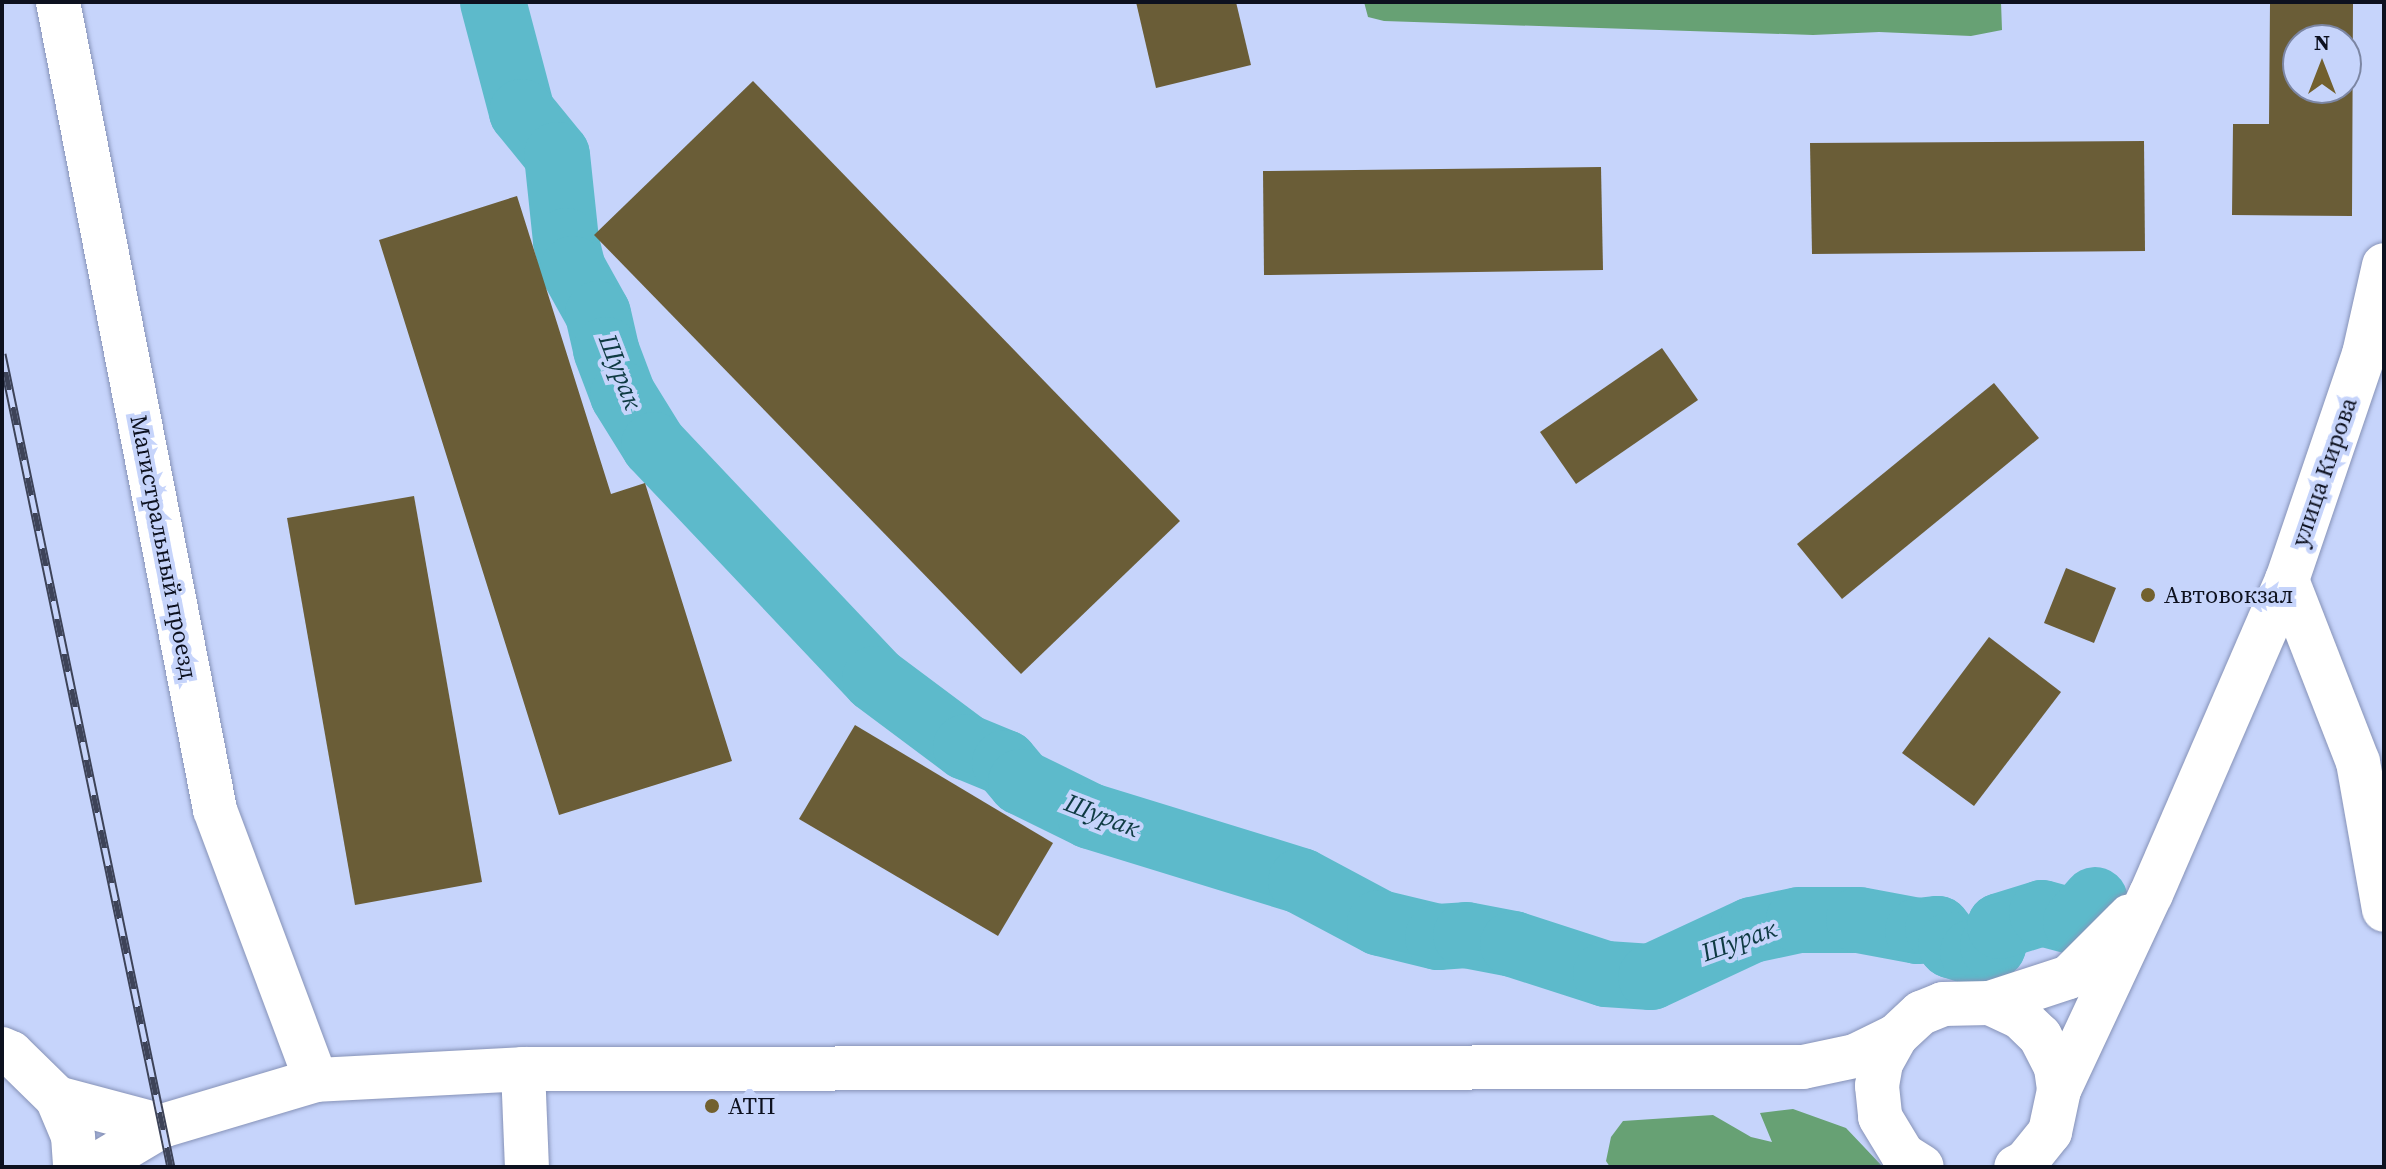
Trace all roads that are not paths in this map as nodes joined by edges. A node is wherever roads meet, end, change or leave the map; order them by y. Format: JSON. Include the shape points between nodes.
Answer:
{"nodes":[{"id":1,"x":58,"y":2,"type":"edge"},
{"id":2,"x":2384,"y":265,"type":"edge"},
{"id":3,"x":2287,"y":580,"type":"junction"},
{"id":4,"x":2151,"y":894,"type":"junction"},
{"id":5,"x":2384,"y":910,"type":"edge"},
{"id":6,"x":1990,"y":1003,"type":"junction"},
{"id":7,"x":1896,"y":1036,"type":"junction"},
{"id":8,"x":5,"y":1043,"type":"edge"},
{"id":9,"x":1803,"y":1067,"type":"junction"},
{"id":10,"x":523,"y":1069,"type":"junction"},
{"id":11,"x":316,"y":1080,"type":"junction"},
{"id":12,"x":2059,"y":1090,"type":"junction"},
{"id":13,"x":57,"y":1098,"type":"junction"},
{"id":14,"x":1880,"y":1117,"type":"junction"},
{"id":15,"x":162,"y":1126,"type":"junction"},
{"id":16,"x":2022,"y":1165,"type":"edge"},
{"id":17,"x":75,"y":1167,"type":"edge"},
{"id":18,"x":93,"y":1167,"type":"edge"},
{"id":19,"x":527,"y":1167,"type":"edge"},
{"id":20,"x":1922,"y":1167,"type":"edge"}],
"edges":[{"from":1,"to":11,"type":"main road","name":"Магистральный проезд","via":[[215,810]]},
{"from":2,"to":3,"type":"main road","name":"улица Кирова","via":[[2364,354]]},
{"from":3,"to":4,"type":"main road","name":"улица Кирова"},
{"from":3,"to":5,"type":"main road","via":[[2358,762]]},
{"from":4,"to":6,"type":"main road","via":[[2069,977]]},
{"from":4,"to":12,"type":"main road","name":"улица Кирова"},
{"from":6,"to":7,"type":"main road","via":[[1943,1004],[1921,1013]]},
{"from":6,"to":12,"type":"main road","via":[[2020,1017],[2040,1036],[2056,1068]]},
{"from":7,"to":9,"type":"main road","via":[[1855,1056]]},
{"from":7,"to":14,"type":"main road","via":[[1881,1063]]},
{"from":8,"to":13,"type":"main road"},
{"from":9,"to":10,"type":"main road"},
{"from":9,"to":14,"type":"main road","via":[[1854,1090]]},
{"from":10,"to":11,"type":"main road"},
{"from":10,"to":19,"type":"main road"},
{"from":11,"to":15,"type":"main road"},
{"from":12,"to":16,"type":"main road","name":"улица Кирова","via":[[2050,1132]]},
{"from":13,"to":15,"type":"main road"},
{"from":13,"to":17,"type":"main road","via":[[73,1136]]},
{"from":14,"to":20,"type":"main road","via":[[1903,1155]]},
{"from":15,"to":18,"type":"main road"}]}
